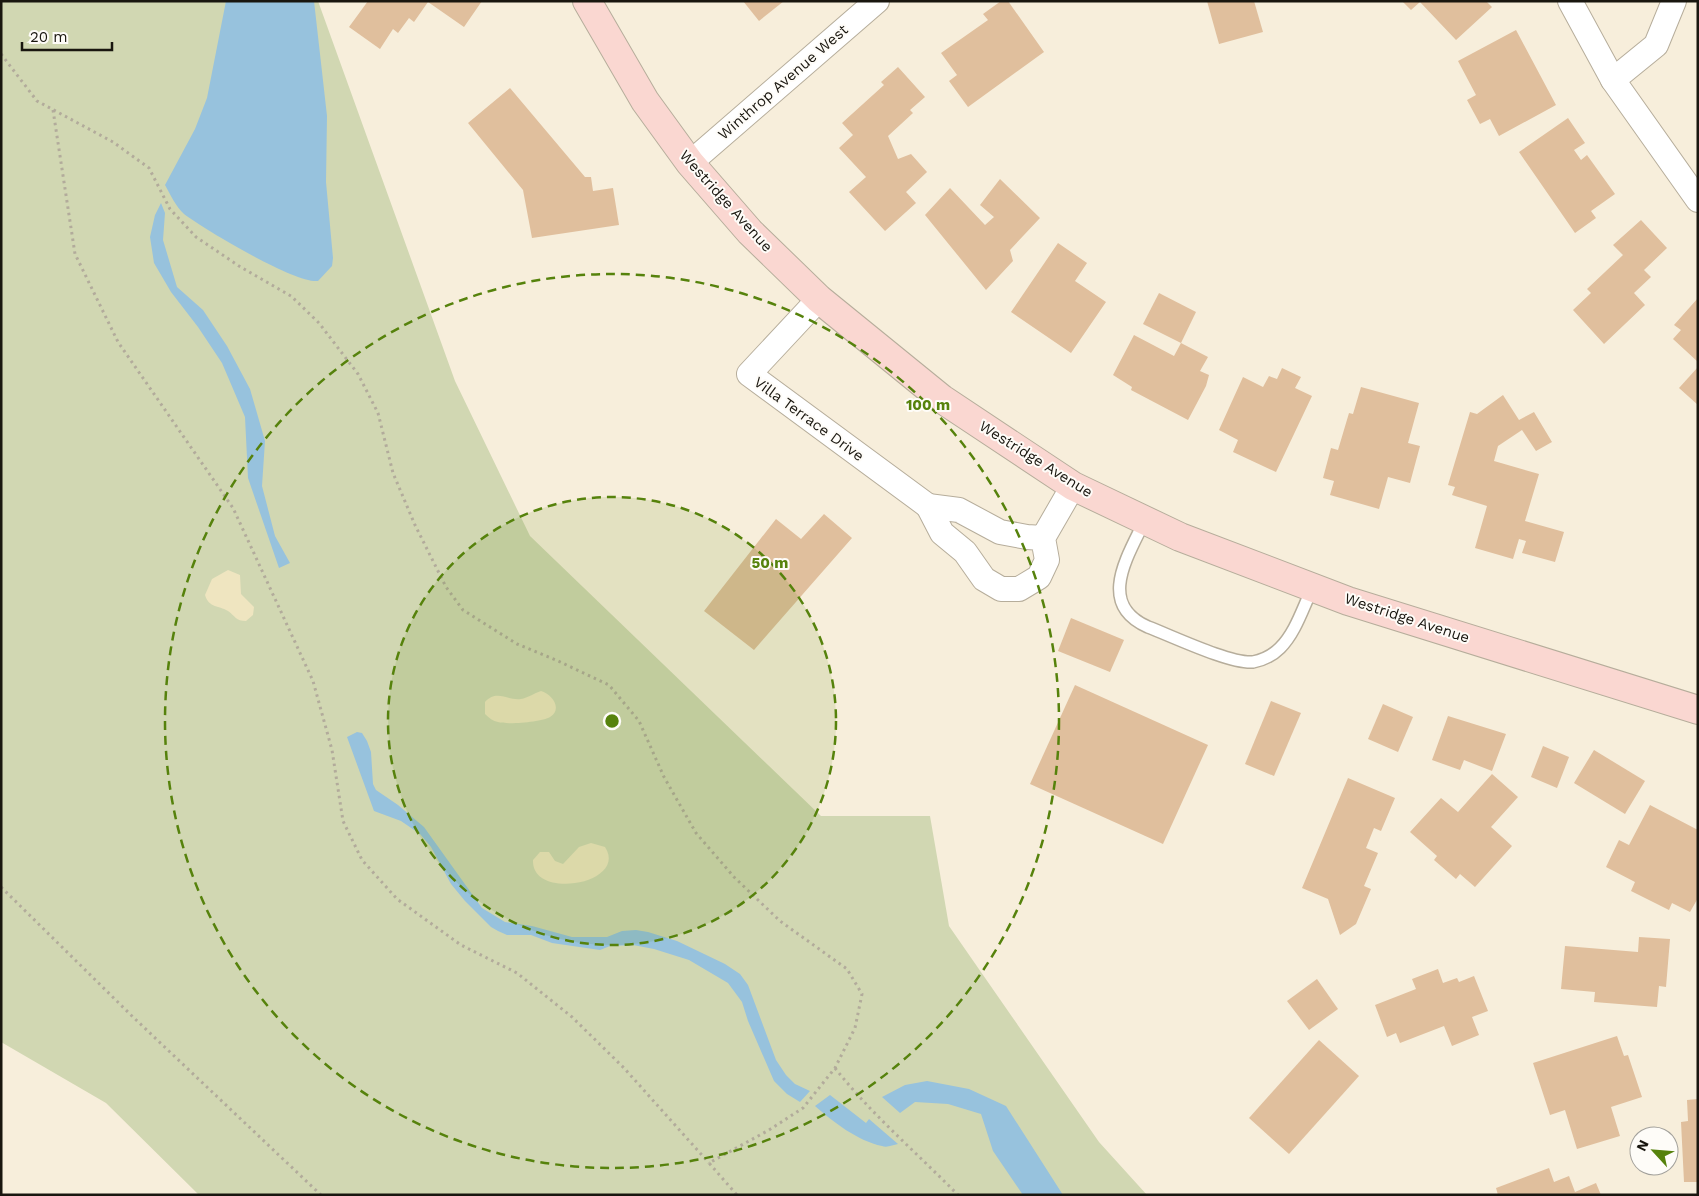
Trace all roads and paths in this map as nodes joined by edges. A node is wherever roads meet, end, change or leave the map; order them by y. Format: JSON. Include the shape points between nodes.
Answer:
{"nodes":[{"id":1,"x":586,"y":1,"type":"edge"},
{"id":2,"x":877,"y":1,"type":"edge"},
{"id":3,"x":1570,"y":1,"type":"edge"},
{"id":4,"x":1674,"y":1,"type":"edge"},
{"id":5,"x":1,"y":54,"type":"edge"},
{"id":6,"x":1613,"y":80,"type":"junction"},
{"id":7,"x":52,"y":110,"type":"junction"},
{"id":8,"x":690,"y":163,"type":"junction"},
{"id":9,"x":1698,"y":200,"type":"edge"},
{"id":10,"x":819,"y":299,"type":"junction"},
{"id":11,"x":1074,"y":486,"type":"junction"},
{"id":12,"x":928,"y":506,"type":"junction"},
{"id":13,"x":1145,"y":520,"type":"junction"},
{"id":14,"x":985,"y":524,"type":"junction"},
{"id":15,"x":1043,"y":538,"type":"junction"},
{"id":16,"x":965,"y":552,"type":"junction"},
{"id":17,"x":1313,"y":587,"type":"junction"},
{"id":18,"x":1698,"y":710,"type":"edge"},
{"id":19,"x":1,"y":887,"type":"edge"},
{"id":20,"x":835,"y":1068,"type":"junction"},
{"id":21,"x":709,"y":1162,"type":"junction"},
{"id":22,"x":321,"y":1195,"type":"edge"},
{"id":23,"x":737,"y":1195,"type":"edge"},
{"id":24,"x":958,"y":1195,"type":"edge"}],
"edges":[{"from":1,"to":8,"type":"street","name":"Westridge Avenue","via":[[645,101]]},
{"from":2,"to":8,"type":"street","name":"Winthrop Avenue West"},
{"from":3,"to":6,"type":"street"},
{"from":4,"to":6,"type":"street","via":[[1656,46]]},
{"from":5,"to":7,"type":"path","via":[[36,101]]},
{"from":6,"to":9,"type":"street"},
{"from":7,"to":20,"type":"path","via":[[113,142],[149,168],[170,209],[196,237],[291,296],[319,323],[362,382],[378,413],[393,473],[415,525],[446,587],[464,610],[517,644],[609,685],[639,721],[664,777],[696,833],[734,877],[780,921],[847,969],[862,994],[855,1028]]},
{"from":7,"to":21,"type":"path","via":[[75,254],[118,342],[233,508],[313,681],[332,750],[343,821],[362,860],[397,899],[460,945],[517,973],[572,1016]]},
{"from":8,"to":10,"type":"street","name":"Westridge Avenue","via":[[750,232]]},
{"from":10,"to":11,"type":"street","name":"Westridge Avenue","via":[[942,399]]},
{"from":10,"to":12,"type":"street","name":"Villa Terrace Drive","via":[[749,374]]},
{"from":11,"to":13,"type":"street","name":"Westridge Avenue"},
{"from":11,"to":15,"type":"street"},
{"from":12,"to":14,"type":"street","name":"Villa Terrace Drive","via":[[959,510]]},
{"from":12,"to":16,"type":"street","name":"Villa Terrace Drive","via":[[942,533]]},
{"from":13,"to":17,"type":"street","name":"Westridge Avenue","via":[[1180,537]]},
{"from":13,"to":17,"type":"lane","via":[[1119,580],[1120,598],[1125,610],[1148,627],[1236,660],[1252,662],[1266,659],[1292,632]]},
{"from":14,"to":15,"type":"street","name":"Villa Terrace Drive","via":[[1000,532]]},
{"from":14,"to":16,"type":"street"},
{"from":15,"to":16,"type":"street","name":"Villa Terrace Drive","via":[[1047,560],[1039,577],[1019,589],[1001,589],[984,579]]},
{"from":17,"to":18,"type":"street","name":"Westridge Avenue","via":[[1357,604]]},
{"from":19,"to":22,"type":"path","via":[[132,1017]]},
{"from":20,"to":21,"type":"path","via":[[803,1108]]},
{"from":20,"to":24,"type":"path","via":[[858,1098]]},
{"from":21,"to":23,"type":"path"}]}
